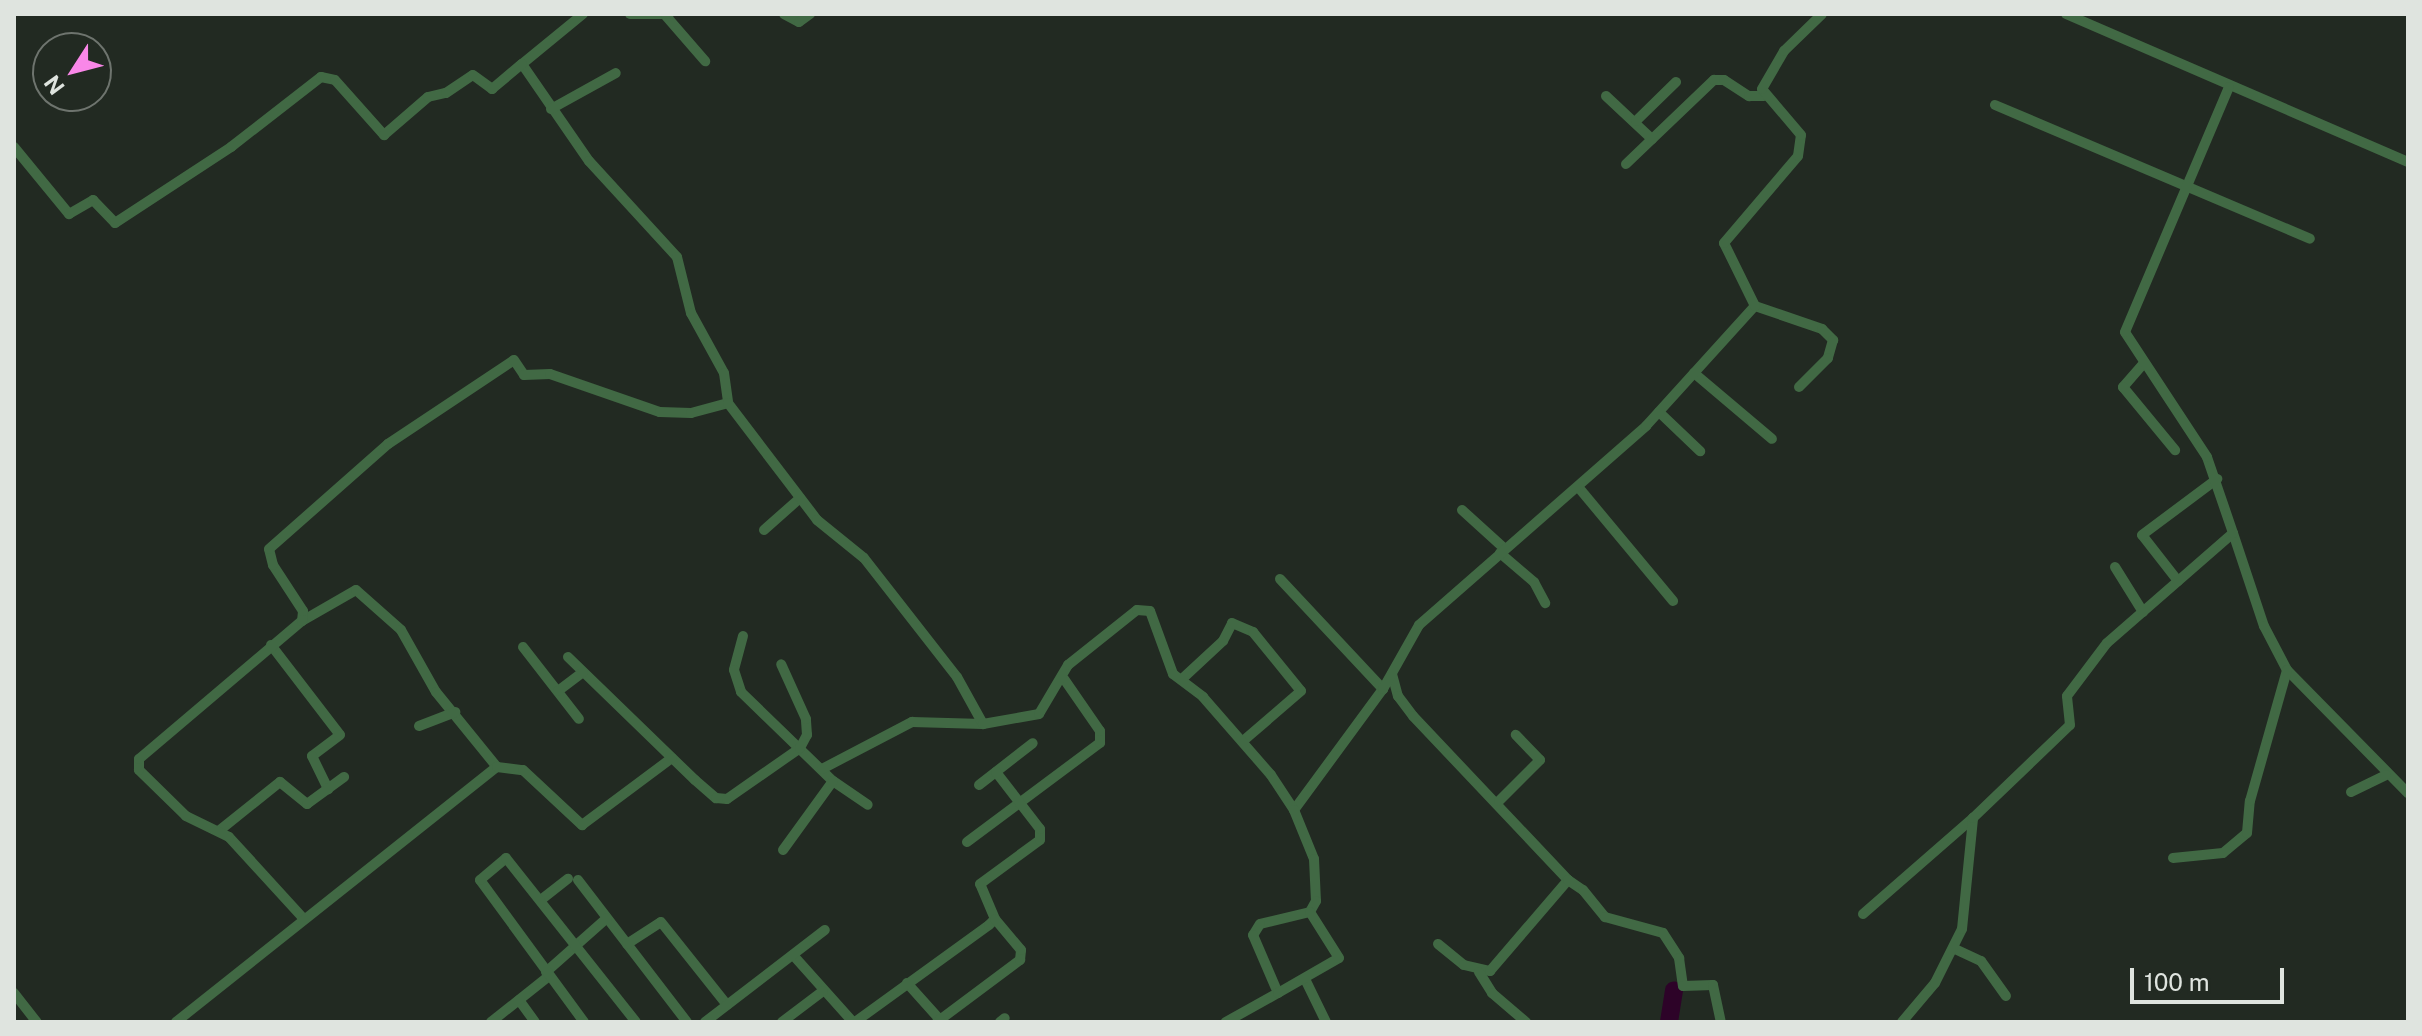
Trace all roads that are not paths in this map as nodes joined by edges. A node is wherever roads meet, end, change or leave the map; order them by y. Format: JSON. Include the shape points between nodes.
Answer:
{"nodes":[{"id":1,"x":583,"y":14,"type":"edge"},
{"id":2,"x":630,"y":14,"type":"edge"},
{"id":3,"x":784,"y":14,"type":"edge"},
{"id":4,"x":810,"y":14,"type":"edge"},
{"id":5,"x":1822,"y":14,"type":"edge"},
{"id":6,"x":2066,"y":14,"type":"edge"},
{"id":7,"x":667,"y":15,"type":"edge"},
{"id":8,"x":705,"y":61,"type":"dead end"},
{"id":9,"x":522,"y":64,"type":"junction"},
{"id":10,"x":616,"y":73,"type":"dead end"},
{"id":11,"x":1676,"y":82,"type":"dead end"},
{"id":12,"x":2229,"y":87,"type":"junction"},
{"id":13,"x":1606,"y":96,"type":"dead end"},
{"id":14,"x":1764,"y":96,"type":"junction"},
{"id":15,"x":1995,"y":105,"type":"dead end"},
{"id":16,"x":551,"y":109,"type":"junction"},
{"id":17,"x":1636,"y":121,"type":"junction"},
{"id":18,"x":1652,"y":139,"type":"junction"},
{"id":19,"x":14,"y":147,"type":"edge"},
{"id":20,"x":2408,"y":162,"type":"edge"},
{"id":21,"x":1626,"y":164,"type":"dead end"},
{"id":22,"x":2187,"y":185,"type":"junction"},
{"id":23,"x":2310,"y":239,"type":"dead end"},
{"id":24,"x":1755,"y":306,"type":"junction"},
{"id":25,"x":2144,"y":363,"type":"junction"},
{"id":26,"x":1694,"y":373,"type":"junction"},
{"id":27,"x":1799,"y":387,"type":"dead end"},
{"id":28,"x":728,"y":403,"type":"junction"},
{"id":29,"x":1659,"y":412,"type":"junction"},
{"id":30,"x":1772,"y":439,"type":"dead end"},
{"id":31,"x":2175,"y":450,"type":"dead end"},
{"id":32,"x":1700,"y":451,"type":"dead end"},
{"id":33,"x":2217,"y":479,"type":"junction"},
{"id":34,"x":1579,"y":488,"type":"junction"},
{"id":35,"x":800,"y":498,"type":"junction"},
{"id":36,"x":1462,"y":510,"type":"dead end"},
{"id":37,"x":764,"y":530,"type":"dead end"},
{"id":38,"x":2233,"y":533,"type":"junction"},
{"id":39,"x":1502,"y":551,"type":"junction"},
{"id":40,"x":2115,"y":567,"type":"dead end"},
{"id":41,"x":1280,"y":579,"type":"dead end"},
{"id":42,"x":2178,"y":581,"type":"junction"},
{"id":43,"x":1673,"y":601,"type":"dead end"},
{"id":44,"x":1545,"y":603,"type":"dead end"},
{"id":45,"x":2143,"y":612,"type":"junction"},
{"id":46,"x":302,"y":621,"type":"junction"},
{"id":47,"x":743,"y":636,"type":"dead end"},
{"id":48,"x":271,"y":645,"type":"junction"},
{"id":49,"x":523,"y":647,"type":"dead end"},
{"id":50,"x":568,"y":657,"type":"dead end"},
{"id":51,"x":781,"y":664,"type":"dead end"},
{"id":52,"x":2287,"y":670,"type":"junction"},
{"id":53,"x":583,"y":672,"type":"junction"},
{"id":54,"x":1392,"y":672,"type":"junction"},
{"id":55,"x":1064,"y":679,"type":"dead end"},
{"id":56,"x":1182,"y":679,"type":"junction"},
{"id":57,"x":1383,"y":689,"type":"junction"},
{"id":58,"x":558,"y":691,"type":"junction"},
{"id":59,"x":455,"y":712,"type":"junction"},
{"id":60,"x":579,"y":719,"type":"dead end"},
{"id":61,"x":983,"y":724,"type":"junction"},
{"id":62,"x":419,"y":726,"type":"dead end"},
{"id":63,"x":1516,"y":735,"type":"dead end"},
{"id":64,"x":1243,"y":741,"type":"junction"},
{"id":65,"x":1033,"y":743,"type":"dead end"},
{"id":66,"x":800,"y":748,"type":"junction"},
{"id":67,"x":672,"y":758,"type":"junction"},
{"id":68,"x":497,"y":767,"type":"junction"},
{"id":69,"x":822,"y":769,"type":"junction"},
{"id":70,"x":996,"y":772,"type":"junction"},
{"id":71,"x":2386,"y":775,"type":"junction"},
{"id":72,"x":344,"y":777,"type":"dead end"},
{"id":73,"x":833,"y":781,"type":"junction"},
{"id":74,"x":979,"y":785,"type":"dead end"},
{"id":75,"x":328,"y":789,"type":"junction"},
{"id":76,"x":2351,"y":792,"type":"dead end"},
{"id":77,"x":2408,"y":793,"type":"edge"},
{"id":78,"x":1499,"y":801,"type":"junction"},
{"id":79,"x":1020,"y":803,"type":"junction"},
{"id":80,"x":868,"y":805,"type":"dead end"},
{"id":81,"x":1294,"y":810,"type":"junction"},
{"id":82,"x":1973,"y":818,"type":"junction"},
{"id":83,"x":220,"y":830,"type":"junction"},
{"id":84,"x":967,"y":842,"type":"dead end"},
{"id":85,"x":783,"y":850,"type":"dead end"},
{"id":86,"x":2173,"y":858,"type":"dead end"},
{"id":87,"x":1568,"y":880,"type":"junction"},
{"id":88,"x":542,"y":899,"type":"junction"},
{"id":89,"x":1310,"y":912,"type":"junction"},
{"id":90,"x":1863,"y":914,"type":"dead end"},
{"id":91,"x":303,"y":918,"type":"junction"},
{"id":92,"x":607,"y":918,"type":"junction"},
{"id":93,"x":995,"y":919,"type":"junction"},
{"id":94,"x":825,"y":930,"type":"dead end"},
{"id":95,"x":627,"y":944,"type":"junction"},
{"id":96,"x":1438,"y":944,"type":"dead end"},
{"id":97,"x":577,"y":945,"type":"junction"},
{"id":98,"x":1955,"y":949,"type":"junction"},
{"id":99,"x":793,"y":955,"type":"junction"},
{"id":100,"x":1479,"y":972,"type":"junction"},
{"id":101,"x":547,"y":974,"type":"junction"},
{"id":102,"x":1305,"y":979,"type":"junction"},
{"id":103,"x":907,"y":983,"type":"junction"},
{"id":104,"x":823,"y":991,"type":"junction"},
{"id":105,"x":14,"y":993,"type":"edge"},
{"id":106,"x":1278,"y":993,"type":"junction"},
{"id":107,"x":2006,"y":996,"type":"dead end"},
{"id":108,"x":519,"y":1000,"type":"junction"},
{"id":109,"x":727,"y":1005,"type":"junction"},
{"id":110,"x":940,"y":1021,"type":"edge"},
{"id":111,"x":37,"y":1022,"type":"edge"},
{"id":112,"x":176,"y":1022,"type":"edge"},
{"id":113,"x":491,"y":1022,"type":"edge"},
{"id":114,"x":535,"y":1022,"type":"edge"},
{"id":115,"x":584,"y":1022,"type":"edge"},
{"id":116,"x":636,"y":1022,"type":"edge"},
{"id":117,"x":687,"y":1022,"type":"edge"},
{"id":118,"x":705,"y":1022,"type":"edge"},
{"id":119,"x":782,"y":1022,"type":"edge"},
{"id":120,"x":854,"y":1022,"type":"edge"},
{"id":121,"x":1226,"y":1022,"type":"edge"},
{"id":122,"x":1326,"y":1022,"type":"edge"},
{"id":123,"x":1526,"y":1022,"type":"edge"},
{"id":124,"x":1721,"y":1022,"type":"edge"},
{"id":125,"x":1902,"y":1022,"type":"edge"}],
"edges":[{"from":1,"to":9,"type":"street"},
{"from":2,"to":7,"type":"street"},
{"from":3,"to":4,"type":"street","via":[[799,22]]},
{"from":5,"to":14,"type":"street","via":[[1784,51],[1765,80]]},
{"from":6,"to":12,"type":"street"},
{"from":7,"to":8,"type":"street"},
{"from":9,"to":16,"type":"street"},
{"from":9,"to":19,"type":"street","via":[[492,89],[473,75],[446,93],[428,97],[384,135],[335,80],[321,77],[231,147],[115,223],[93,200],[69,214]]},
{"from":10,"to":16,"type":"street"},
{"from":11,"to":17,"type":"street"},
{"from":12,"to":20,"type":"street"},
{"from":12,"to":22,"type":"street"},
{"from":13,"to":17,"type":"street"},
{"from":14,"to":18,"type":"street","via":[[1749,96],[1724,80],[1714,80]]},
{"from":14,"to":24,"type":"street","via":[[1797,127],[1801,142],[1798,156],[1724,243]]},
{"from":15,"to":22,"type":"street"},
{"from":16,"to":28,"type":"street","via":[[589,161],[677,257],[688,304],[724,373]]},
{"from":17,"to":18,"type":"street"},
{"from":18,"to":21,"type":"street"},
{"from":22,"to":23,"type":"street"},
{"from":22,"to":25,"type":"street","via":[[2125,325]]},
{"from":24,"to":26,"type":"street"},
{"from":24,"to":27,"type":"street","via":[[1822,329],[1833,340],[1828,358]]},
{"from":25,"to":31,"type":"street","via":[[2123,387]]},
{"from":25,"to":33,"type":"street"},
{"from":26,"to":29,"type":"street"},
{"from":26,"to":30,"type":"street"},
{"from":28,"to":35,"type":"street"},
{"from":28,"to":46,"type":"street","via":[[691,413],[660,412],[550,374],[524,375],[512,360],[388,444],[269,549],[273,565],[303,611]]},
{"from":29,"to":32,"type":"street"},
{"from":29,"to":34,"type":"street"},
{"from":33,"to":38,"type":"street"},
{"from":33,"to":42,"type":"street","via":[[2142,535]]},
{"from":34,"to":39,"type":"street"},
{"from":34,"to":43,"type":"street"},
{"from":35,"to":37,"type":"street"},
{"from":35,"to":61,"type":"street","via":[[826,528],[864,558],[957,677]]},
{"from":36,"to":39,"type":"street"},
{"from":38,"to":42,"type":"street"},
{"from":38,"to":52,"type":"street","via":[[2264,626]]},
{"from":39,"to":44,"type":"street","via":[[1529,576]]},
{"from":39,"to":54,"type":"street","via":[[1419,625]]},
{"from":40,"to":45,"type":"street"},
{"from":41,"to":57,"type":"street"},
{"from":42,"to":45,"type":"street"},
{"from":45,"to":82,"type":"street","via":[[2107,643],[2068,693],[2072,720],[2057,741]]},
{"from":46,"to":48,"type":"street"},
{"from":46,"to":59,"type":"street","via":[[354,588],[401,630],[436,692]]},
{"from":47,"to":66,"type":"street","via":[[734,670],[737,685]]},
{"from":48,"to":75,"type":"street","via":[[340,735],[312,756]]},
{"from":48,"to":83,"type":"street","via":[[139,759],[139,770],[186,816]]},
{"from":49,"to":58,"type":"street"},
{"from":50,"to":53,"type":"street"},
{"from":51,"to":66,"type":"street","via":[[808,725]]},
{"from":52,"to":71,"type":"street"},
{"from":52,"to":86,"type":"street","via":[[2250,801],[2247,833],[2223,853]]},
{"from":53,"to":58,"type":"street"},
{"from":53,"to":67,"type":"street"},
{"from":54,"to":57,"type":"street"},
{"from":54,"to":78,"type":"street","via":[[1398,696],[1413,716]]},
{"from":55,"to":79,"type":"street","via":[[1100,731],[1100,743]]},
{"from":56,"to":61,"type":"street","via":[[1171,669],[1155,617],[1142,608],[1068,665],[1039,714]]},
{"from":56,"to":64,"type":"street"},
{"from":56,"to":64,"type":"street","via":[[1223,641],[1232,623],[1253,632],[1301,691]]},
{"from":57,"to":81,"type":"street"},
{"from":58,"to":60,"type":"street"},
{"from":59,"to":62,"type":"street"},
{"from":59,"to":68,"type":"street"},
{"from":61,"to":69,"type":"street","via":[[912,722]]},
{"from":63,"to":78,"type":"street","via":[[1540,760]]},
{"from":64,"to":81,"type":"street"},
{"from":65,"to":70,"type":"street"},
{"from":66,"to":67,"type":"street","via":[[727,799],[716,798]]},
{"from":66,"to":69,"type":"street"},
{"from":67,"to":68,"type":"street","via":[[582,825],[523,770]]},
{"from":68,"to":91,"type":"street"},
{"from":69,"to":73,"type":"street"},
{"from":70,"to":74,"type":"street"},
{"from":70,"to":79,"type":"street"},
{"from":71,"to":76,"type":"street"},
{"from":71,"to":77,"type":"street"},
{"from":72,"to":75,"type":"street"},
{"from":73,"to":80,"type":"street"},
{"from":73,"to":85,"type":"street"},
{"from":75,"to":83,"type":"street","via":[[302,803],[280,782]]},
{"from":78,"to":87,"type":"street"},
{"from":79,"to":84,"type":"street"},
{"from":79,"to":93,"type":"street","via":[[1042,835],[980,884]]},
{"from":81,"to":89,"type":"street","via":[[1314,859],[1316,901]]},
{"from":82,"to":90,"type":"street"},
{"from":82,"to":98,"type":"street","via":[[1962,929]]},
{"from":83,"to":91,"type":"street"},
{"from":87,"to":100,"type":"street","via":[[1500,966]]},
{"from":87,"to":124,"type":"street","via":[[1605,917],[1660,930],[1679,958],[1683,986],[1713,985]]},
{"from":88,"to":92,"type":"street","via":[[573,880]]},
{"from":88,"to":97,"type":"street"},
{"from":88,"to":101,"type":"street","via":[[509,858],[480,877]]},
{"from":89,"to":102,"type":"street","via":[[1339,958]]},
{"from":89,"to":106,"type":"street","via":[[1255,928],[1254,940]]},
{"from":91,"to":112,"type":"street"},
{"from":92,"to":95,"type":"street"},
{"from":92,"to":97,"type":"street"},
{"from":93,"to":103,"type":"street"},
{"from":93,"to":110,"type":"street","via":[[1021,950],[1020,960]]},
{"from":94,"to":99,"type":"street"},
{"from":95,"to":109,"type":"street","via":[[661,922]]},
{"from":95,"to":117,"type":"street"},
{"from":96,"to":100,"type":"street"},
{"from":97,"to":101,"type":"street"},
{"from":97,"to":116,"type":"street"},
{"from":98,"to":107,"type":"street","via":[[1981,961]]},
{"from":98,"to":125,"type":"street","via":[[1926,996]]},
{"from":99,"to":104,"type":"street"},
{"from":99,"to":109,"type":"street"},
{"from":100,"to":123,"type":"street","via":[[1486,986]]},
{"from":101,"to":108,"type":"street"},
{"from":101,"to":115,"type":"street"},
{"from":102,"to":106,"type":"street"},
{"from":102,"to":122,"type":"street"},
{"from":103,"to":110,"type":"street"},
{"from":103,"to":120,"type":"street"},
{"from":104,"to":119,"type":"street"},
{"from":104,"to":120,"type":"street"},
{"from":105,"to":111,"type":"street"},
{"from":106,"to":121,"type":"street"},
{"from":108,"to":113,"type":"street"},
{"from":108,"to":114,"type":"street"},
{"from":109,"to":118,"type":"street"}]}
